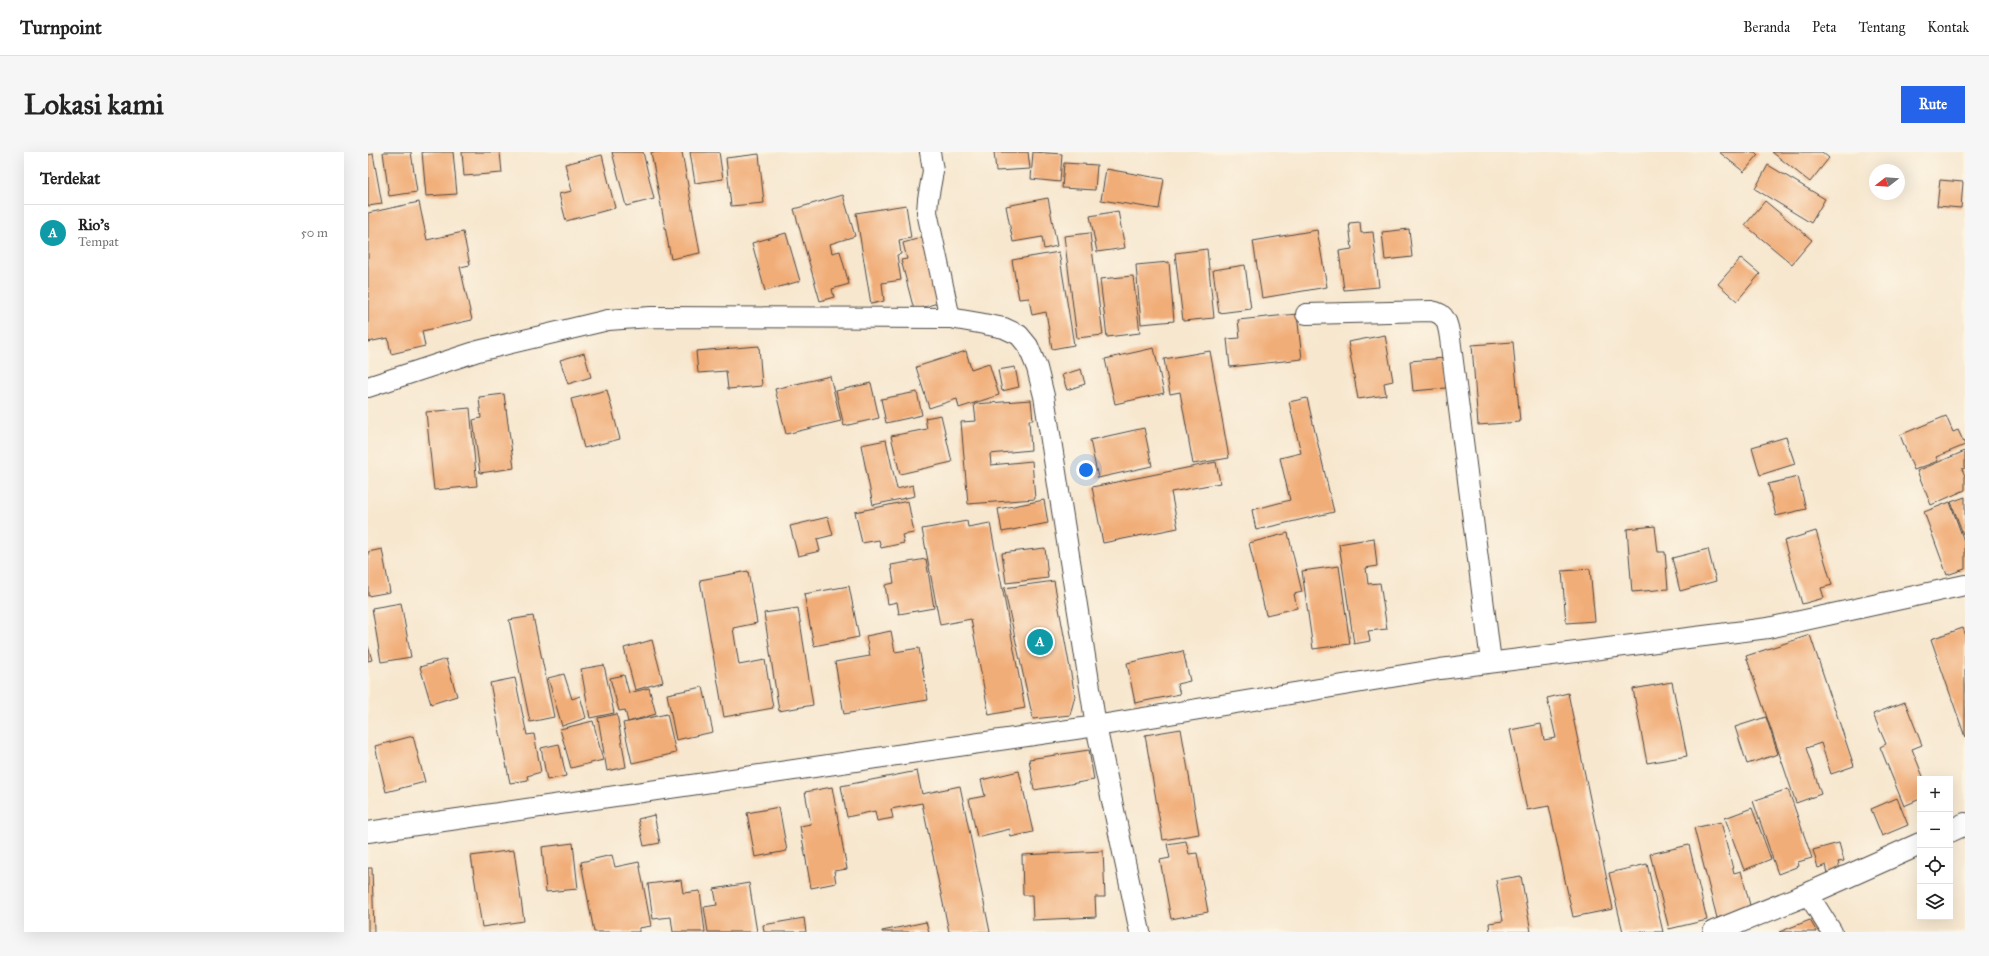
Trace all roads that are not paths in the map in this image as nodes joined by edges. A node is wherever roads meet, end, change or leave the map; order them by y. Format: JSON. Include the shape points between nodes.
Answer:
{"nodes":[{"id":1,"x":930,"y":152,"type":"edge"},
{"id":2,"x":1306,"y":314,"type":"dead end"},
{"id":3,"x":950,"y":318,"type":"junction"},
{"id":4,"x":368,"y":387,"type":"edge"},
{"id":5,"x":1965,"y":585,"type":"edge"},
{"id":6,"x":1491,"y":662,"type":"junction"},
{"id":7,"x":1096,"y":726,"type":"junction"},
{"id":8,"x":1965,"y":824,"type":"edge"},
{"id":9,"x":1953,"y":830,"type":"edge"},
{"id":10,"x":368,"y":832,"type":"edge"},
{"id":11,"x":1917,"y":845,"type":"edge"},
{"id":12,"x":1808,"y":894,"type":"junction"},
{"id":13,"x":1140,"y":932,"type":"edge"},
{"id":14,"x":1714,"y":932,"type":"edge"},
{"id":15,"x":1832,"y":932,"type":"edge"}],
"edges":[{"from":1,"to":3,"type":"street","via":[[933,171],[927,212]]},
{"from":2,"to":6,"type":"street","via":[[1431,311],[1439,312],[1445,318],[1450,338]]},
{"from":3,"to":4,"type":"street","via":[[651,317],[608,320],[478,351]]},
{"from":3,"to":7,"type":"street","via":[[1004,328],[1018,334],[1028,346],[1037,368],[1044,396]]},
{"from":5,"to":6,"type":"street","via":[[1768,628]]},
{"from":6,"to":7,"type":"street"},
{"from":7,"to":10,"type":"street"},
{"from":7,"to":13,"type":"street"},
{"from":8,"to":9,"type":"street"},
{"from":11,"to":12,"type":"street"},
{"from":12,"to":14,"type":"street"},
{"from":12,"to":15,"type":"street"}]}
